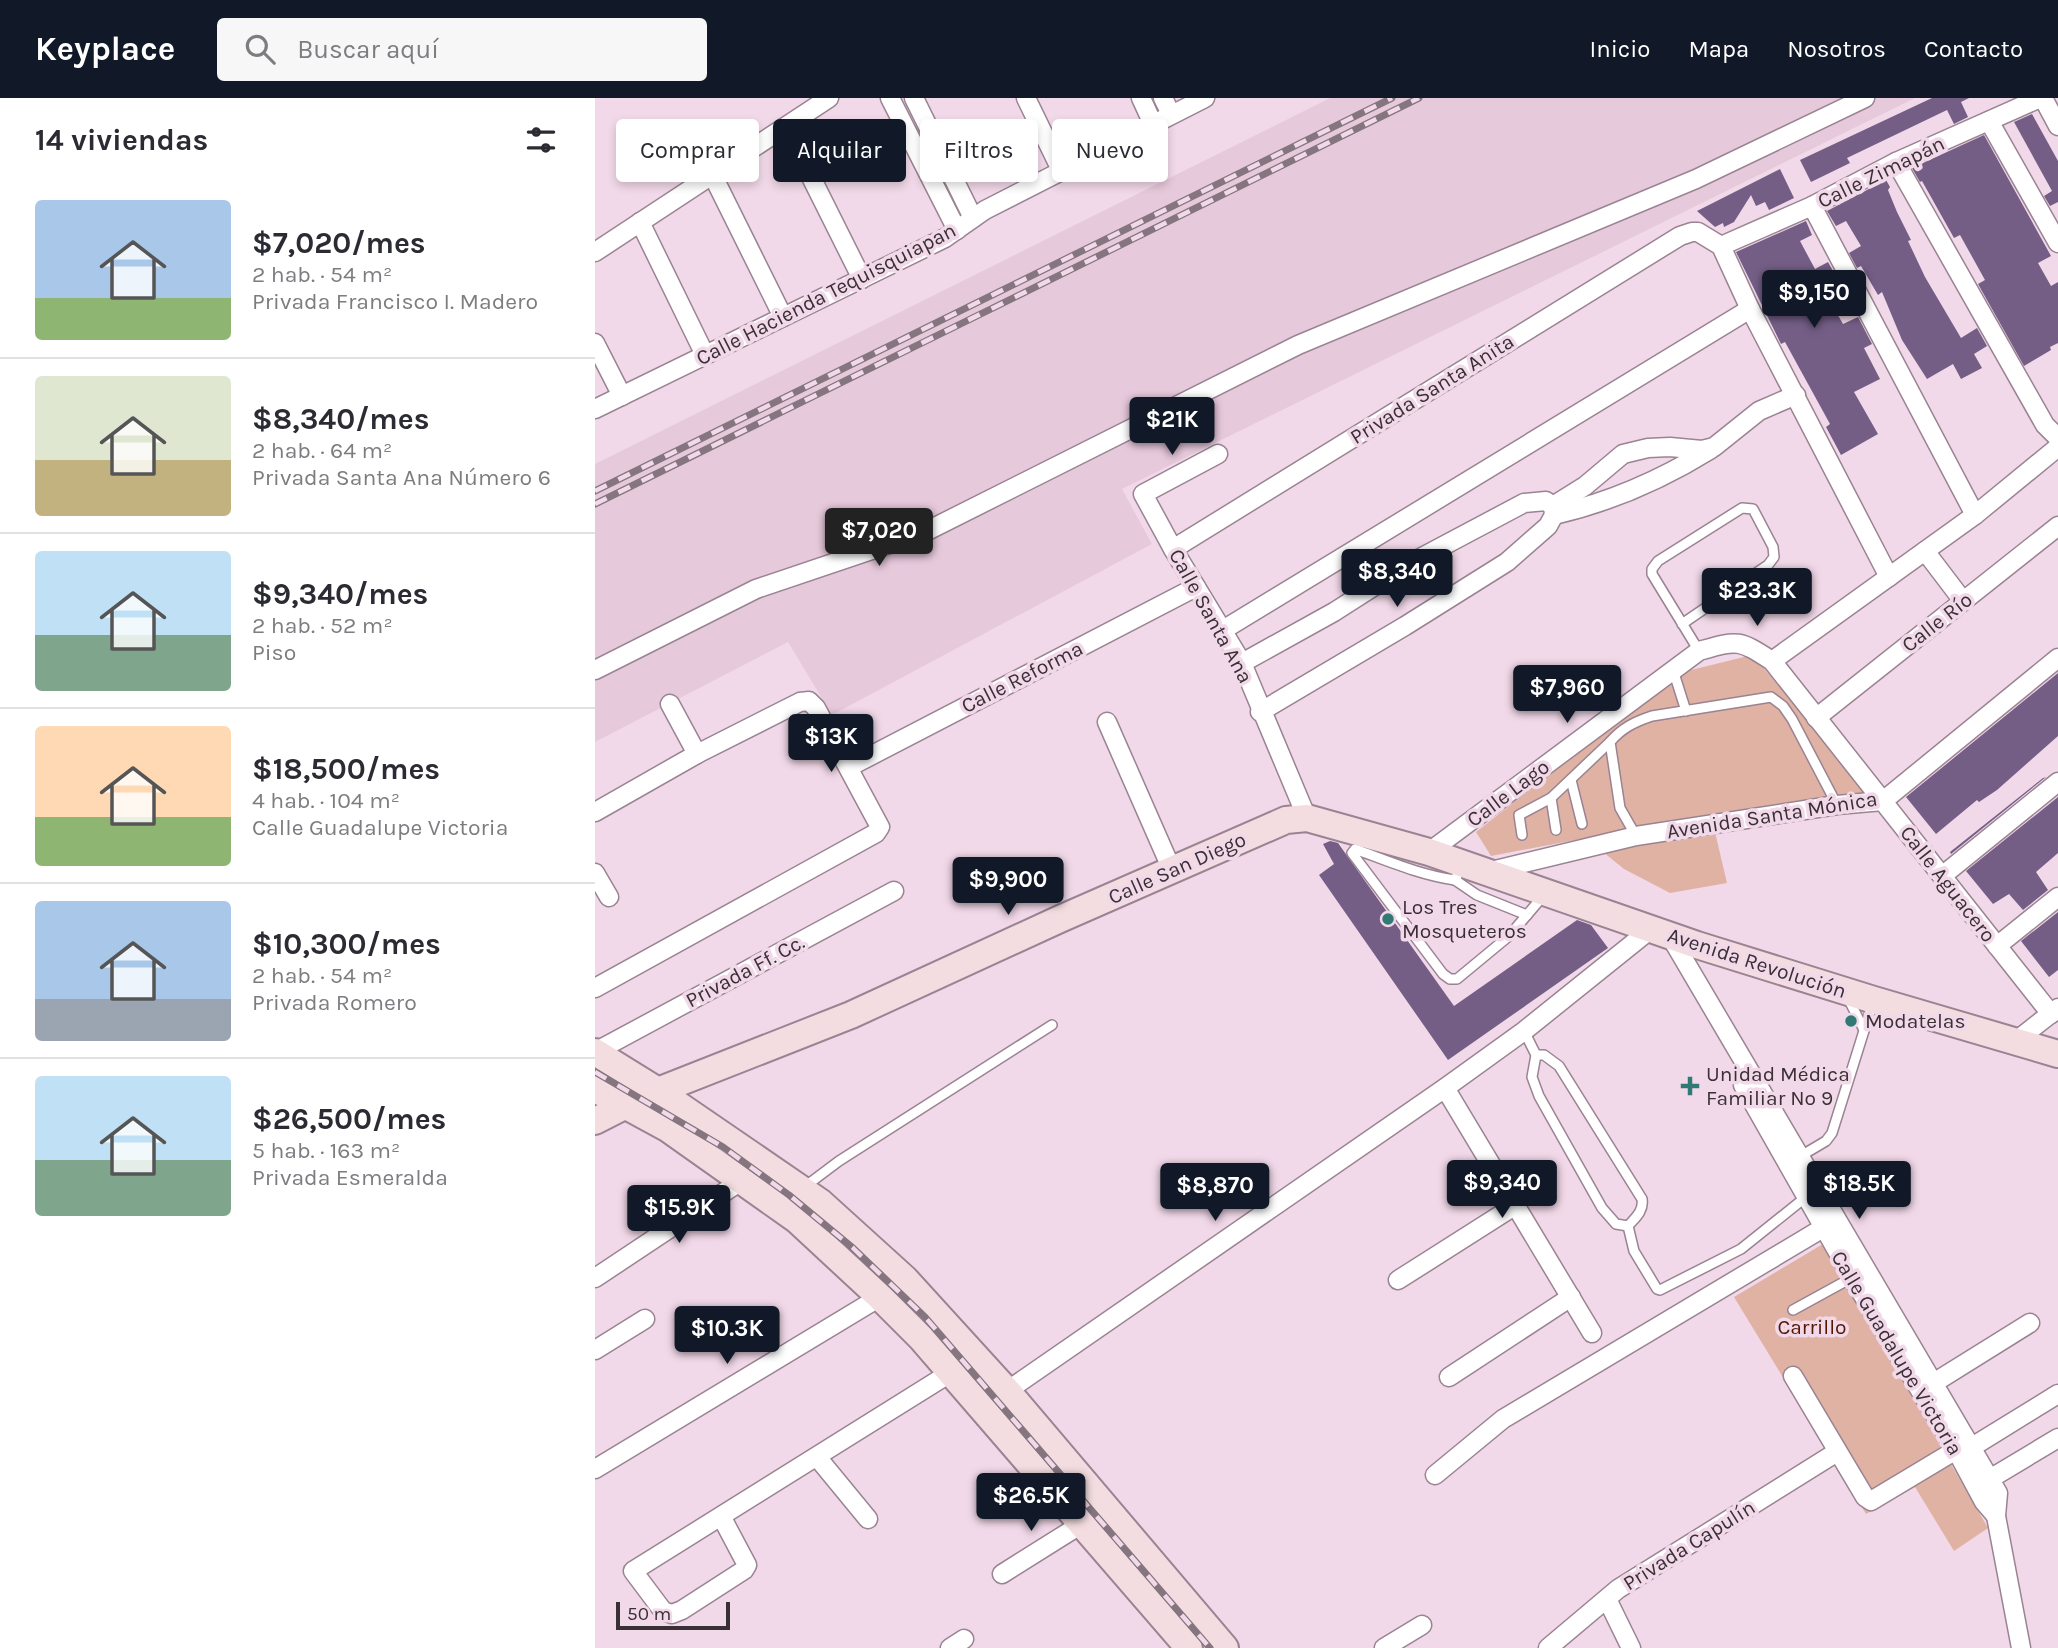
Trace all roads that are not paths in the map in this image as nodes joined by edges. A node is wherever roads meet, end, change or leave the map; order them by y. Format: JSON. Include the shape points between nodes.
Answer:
{"nodes":[{"id":1,"x":829,"y":98,"type":"edge"},
{"id":2,"x":890,"y":98,"type":"edge"},
{"id":3,"x":914,"y":98,"type":"edge"},
{"id":4,"x":1025,"y":98,"type":"edge"},
{"id":5,"x":1141,"y":98,"type":"edge"},
{"id":6,"x":1205,"y":98,"type":"edge"},
{"id":7,"x":1865,"y":98,"type":"edge"},
{"id":8,"x":2042,"y":98,"type":"edge"},
{"id":9,"x":1167,"y":106,"type":"edge"},
{"id":10,"x":798,"y":119,"type":"edge"},
{"id":11,"x":1151,"y":119,"type":"edge"},
{"id":12,"x":1989,"y":121,"type":"junction"},
{"id":13,"x":2058,"y":127,"type":"edge"},
{"id":14,"x":1052,"y":152,"type":"edge"},
{"id":15,"x":1896,"y":162,"type":"junction"},
{"id":16,"x":1052,"y":175,"type":"edge"},
{"id":17,"x":704,"y":182,"type":"edge"},
{"id":18,"x":716,"y":182,"type":"edge"},
{"id":19,"x":814,"y":182,"type":"edge"},
{"id":20,"x":1812,"y":206,"type":"junction"},
{"id":21,"x":973,"y":218,"type":"junction"},
{"id":22,"x":641,"y":222,"type":"junction"},
{"id":23,"x":957,"y":230,"type":"junction"},
{"id":24,"x":2058,"y":243,"type":"edge"},
{"id":25,"x":1721,"y":246,"type":"junction"},
{"id":26,"x":595,"y":251,"type":"edge"},
{"id":27,"x":862,"y":279,"type":"junction"},
{"id":28,"x":1750,"y":309,"type":"junction"},
{"id":29,"x":783,"y":317,"type":"junction"},
{"id":30,"x":595,"y":343,"type":"edge"},
{"id":31,"x":705,"y":355,"type":"junction"},
{"id":32,"x":622,"y":396,"type":"junction"},
{"id":33,"x":1797,"y":396,"type":"junction"},
{"id":34,"x":595,"y":409,"type":"edge"},
{"id":35,"x":2058,"y":438,"type":"edge"},
{"id":36,"x":2058,"y":447,"type":"edge"},
{"id":37,"x":1708,"y":449,"type":"junction"},
{"id":38,"x":1218,"y":454,"type":"dead end"},
{"id":39,"x":1554,"y":511,"type":"junction"},
{"id":40,"x":1975,"y":515,"type":"junction"},
{"id":41,"x":2058,"y":526,"type":"edge"},
{"id":42,"x":1173,"y":549,"type":"junction"},
{"id":43,"x":1925,"y":551,"type":"junction"},
{"id":44,"x":1889,"y":577,"type":"junction"},
{"id":45,"x":1196,"y":587,"type":"junction"},
{"id":46,"x":1963,"y":601,"type":"junction"},
{"id":47,"x":1682,"y":624,"type":"junction"},
{"id":48,"x":1223,"y":630,"type":"junction"},
{"id":49,"x":1728,"y":643,"type":"joint"},
{"id":50,"x":1699,"y":651,"type":"junction"},
{"id":51,"x":2058,"y":658,"type":"edge"},
{"id":52,"x":1772,"y":661,"type":"junction"},
{"id":53,"x":1242,"y":663,"type":"junction"},
{"id":54,"x":595,"y":670,"type":"edge"},
{"id":55,"x":1673,"y":670,"type":"junction"},
{"id":56,"x":670,"y":704,"type":"dead end"},
{"id":57,"x":1686,"y":711,"type":"junction"},
{"id":58,"x":1260,"y":712,"type":"junction"},
{"id":59,"x":1816,"y":718,"type":"junction"},
{"id":60,"x":1107,"y":722,"type":"dead end"},
{"id":61,"x":1610,"y":742,"type":"junction"},
{"id":62,"x":698,"y":754,"type":"junction"},
{"id":63,"x":849,"y":767,"type":"junction"},
{"id":64,"x":1571,"y":780,"type":"junction"},
{"id":65,"x":2058,"y":782,"type":"edge"},
{"id":66,"x":1551,"y":798,"type":"junction"},
{"id":67,"x":1883,"y":801,"type":"junction"},
{"id":68,"x":1837,"y":805,"type":"junction"},
{"id":69,"x":595,"y":812,"type":"edge"},
{"id":70,"x":1307,"y":818,"type":"junction"},
{"id":71,"x":1582,"y":824,"type":"dead end"},
{"id":72,"x":1556,"y":830,"type":"dead end"},
{"id":73,"x":1522,"y":835,"type":"dead end"},
{"id":74,"x":1636,"y":836,"type":"junction"},
{"id":75,"x":1429,"y":852,"type":"junction"},
{"id":76,"x":1172,"y":870,"type":"junction"},
{"id":77,"x":595,"y":873,"type":"edge"},
{"id":78,"x":1467,"y":873,"type":"junction"},
{"id":79,"x":1942,"y":876,"type":"junction"},
{"id":80,"x":894,"y":891,"type":"dead end"},
{"id":81,"x":1545,"y":894,"type":"junction"},
{"id":82,"x":609,"y":897,"type":"dead end"},
{"id":83,"x":2058,"y":897,"type":"edge"},
{"id":84,"x":1527,"y":915,"type":"junction"},
{"id":85,"x":1659,"y":932,"type":"junction"},
{"id":86,"x":1997,"y":946,"type":"junction"},
{"id":87,"x":595,"y":988,"type":"edge"},
{"id":88,"x":1843,"y":990,"type":"junction"},
{"id":89,"x":1874,"y":1000,"type":"junction"},
{"id":90,"x":2055,"y":1011,"type":"edge"},
{"id":91,"x":1052,"y":1026,"type":"dead end"},
{"id":92,"x":1864,"y":1030,"type":"junction"},
{"id":93,"x":1524,"y":1031,"type":"junction"},
{"id":94,"x":2016,"y":1041,"type":"junction"},
{"id":95,"x":595,"y":1052,"type":"edge"},
{"id":96,"x":2058,"y":1054,"type":"edge"},
{"id":97,"x":1536,"y":1055,"type":"junction"},
{"id":98,"x":1445,"y":1087,"type":"junction"},
{"id":99,"x":595,"y":1088,"type":"edge"},
{"id":100,"x":658,"y":1091,"type":"junction"},
{"id":101,"x":626,"y":1104,"type":"junction"},
{"id":102,"x":595,"y":1121,"type":"edge"},
{"id":103,"x":1799,"y":1157,"type":"junction"},
{"id":104,"x":741,"y":1181,"type":"junction"},
{"id":105,"x":802,"y":1189,"type":"junction"},
{"id":106,"x":1806,"y":1197,"type":"junction"},
{"id":107,"x":1515,"y":1205,"type":"junction"},
{"id":108,"x":1627,"y":1226,"type":"junction"},
{"id":109,"x":1823,"y":1227,"type":"junction"},
{"id":110,"x":1859,"y":1274,"type":"junction"},
{"id":111,"x":595,"y":1278,"type":"edge"},
{"id":112,"x":1398,"y":1280,"type":"dead end"},
{"id":113,"x":880,"y":1297,"type":"junction"},
{"id":114,"x":1571,"y":1297,"type":"junction"},
{"id":115,"x":1793,"y":1310,"type":"dead end"},
{"id":116,"x":645,"y":1319,"type":"dead end"},
{"id":117,"x":2030,"y":1323,"type":"dead end"},
{"id":118,"x":1592,"y":1333,"type":"dead end"},
{"id":119,"x":595,"y":1350,"type":"edge"},
{"id":120,"x":950,"y":1373,"type":"junction"},
{"id":121,"x":1793,"y":1376,"type":"dead end"},
{"id":122,"x":1449,"y":1377,"type":"dead end"},
{"id":123,"x":1932,"y":1384,"type":"junction"},
{"id":124,"x":1007,"y":1391,"type":"junction"},
{"id":125,"x":2058,"y":1394,"type":"edge"},
{"id":126,"x":2058,"y":1438,"type":"edge"},
{"id":127,"x":1964,"y":1448,"type":"junction"},
{"id":128,"x":1837,"y":1452,"type":"junction"},
{"id":129,"x":817,"y":1457,"type":"junction"},
{"id":130,"x":595,"y":1469,"type":"edge"},
{"id":131,"x":1435,"y":1475,"type":"dead end"},
{"id":132,"x":1983,"y":1483,"type":"junction"},
{"id":133,"x":720,"y":1516,"type":"junction"},
{"id":134,"x":868,"y":1519,"type":"dead end"},
{"id":135,"x":1080,"y":1525,"type":"junction"},
{"id":136,"x":1002,"y":1574,"type":"dead end"},
{"id":137,"x":1607,"y":1599,"type":"junction"},
{"id":138,"x":1422,"y":1625,"type":"dead end"},
{"id":139,"x":1189,"y":1648,"type":"edge"},
{"id":140,"x":1226,"y":1648,"type":"edge"},
{"id":141,"x":1384,"y":1648,"type":"edge"},
{"id":142,"x":1548,"y":1648,"type":"edge"},
{"id":143,"x":1631,"y":1648,"type":"edge"},
{"id":144,"x":2021,"y":1648,"type":"edge"}],
"edges":[{"from":1,"to":10,"type":"street"},
{"from":2,"to":23,"type":"street"},
{"from":3,"to":21,"type":"street"},
{"from":4,"to":14,"type":"street"},
{"from":5,"to":11,"type":"street"},
{"from":6,"to":9,"type":"street","name":"Calle Hacienda Tequisquiapan"},
{"from":7,"to":54,"type":"street","via":[[1696,179],[1298,345],[925,532],[755,589]]},
{"from":8,"to":12,"type":"street","name":"Calle Zimapán"},
{"from":8,"to":13,"type":"street"},
{"from":12,"to":15,"type":"street","name":"Calle Zimapán"},
{"from":12,"to":24,"type":"street"},
{"from":15,"to":20,"type":"street","name":"Calle Zimapán"},
{"from":15,"to":35,"type":"street","via":[[2045,425]]},
{"from":16,"to":21,"type":"street","name":"Calle Hacienda Tequisquiapan"},
{"from":17,"to":22,"type":"street"},
{"from":18,"to":29,"type":"street"},
{"from":19,"to":27,"type":"street"},
{"from":20,"to":25,"type":"street","name":"Calle Zimapán"},
{"from":20,"to":40,"type":"street"},
{"from":21,"to":23,"type":"street","name":"Calle Hacienda Tequisquiapan"},
{"from":22,"to":26,"type":"street"},
{"from":22,"to":31,"type":"street"},
{"from":23,"to":27,"type":"street","name":"Calle Hacienda Tequisquiapan"},
{"from":25,"to":28,"type":"street"},
{"from":25,"to":42,"type":"street","name":"Privada Santa Anita","via":[[1698,232],[1680,236]]},
{"from":27,"to":29,"type":"street","name":"Calle Hacienda Tequisquiapan"},
{"from":28,"to":33,"type":"street"},
{"from":28,"to":48,"type":"street"},
{"from":29,"to":31,"type":"street","name":"Calle Hacienda Tequisquiapan"},
{"from":30,"to":32,"type":"street"},
{"from":31,"to":32,"type":"street","name":"Calle Hacienda Tequisquiapan"},
{"from":32,"to":34,"type":"street","name":"Calle Hacienda Tequisquiapan"},
{"from":33,"to":37,"type":"street","via":[[1759,411]]},
{"from":33,"to":44,"type":"street"},
{"from":36,"to":40,"type":"street"},
{"from":37,"to":39,"type":"street","via":[[1642,487],[1593,506]]},
{"from":37,"to":39,"type":"street","via":[[1648,448],[1623,454]]},
{"from":38,"to":42,"type":"street","name":"Calle Santa Ana","via":[[1143,494]]},
{"from":39,"to":53,"type":"street","via":[[1546,501],[1524,503],[1409,564]]},
{"from":39,"to":58,"type":"street","via":[[1548,526],[1507,562]]},
{"from":40,"to":43,"type":"street"},
{"from":41,"to":46,"type":"street","name":"Calle Río"},
{"from":42,"to":45,"type":"street","name":"Calle Santa Ana"},
{"from":43,"to":44,"type":"street"},
{"from":43,"to":46,"type":"street"},
{"from":44,"to":52,"type":"street"},
{"from":45,"to":48,"type":"street","name":"Calle Santa Ana"},
{"from":45,"to":63,"type":"street","name":"Calle Reforma"},
{"from":46,"to":59,"type":"street","name":"Calle Río"},
{"from":47,"to":47,"type":"lane","via":[[1652,574],[1654,565],[1742,508],[1753,509],[1774,557]]},
{"from":47,"to":50,"type":"lane"},
{"from":48,"to":53,"type":"street","name":"Calle Santa Ana"},
{"from":49,"to":50,"type":"street","name":"Calle Lago"},
{"from":49,"to":52,"type":"street","name":"Calle Aguacero","via":[[1745,643]]},
{"from":50,"to":55,"type":"street","name":"Calle Lago"},
{"from":51,"to":67,"type":"street","name":"Avenida Santa Mónica"},
{"from":52,"to":59,"type":"street","name":"Calle Aguacero"},
{"from":53,"to":58,"type":"street","name":"Calle Santa Ana"},
{"from":55,"to":57,"type":"lane"},
{"from":55,"to":75,"type":"street","name":"Calle Lago"},
{"from":56,"to":62,"type":"street"},
{"from":57,"to":61,"type":"lane","via":[[1636,721]]},
{"from":57,"to":68,"type":"lane","via":[[1771,697],[1792,719]]},
{"from":58,"to":70,"type":"street","name":"Calle Santa Ana"},
{"from":59,"to":67,"type":"street","name":"Calle Aguacero"},
{"from":60,"to":76,"type":"street"},
{"from":61,"to":64,"type":"lane"},
{"from":61,"to":74,"type":"lane","via":[[1619,807]]},
{"from":62,"to":63,"type":"street","via":[[800,702],[809,702]]},
{"from":62,"to":69,"type":"street"},
{"from":63,"to":87,"type":"street","via":[[880,827],[876,833]]},
{"from":64,"to":66,"type":"lane"},
{"from":64,"to":71,"type":"lane"},
{"from":65,"to":79,"type":"street"},
{"from":66,"to":72,"type":"lane"},
{"from":66,"to":73,"type":"lane","via":[[1519,815]]},
{"from":67,"to":68,"type":"street","name":"Avenida Santa Mónica"},
{"from":67,"to":79,"type":"street","name":"Calle Aguacero"},
{"from":68,"to":74,"type":"street","name":"Avenida Santa Mónica"},
{"from":70,"to":75,"type":"street","name":"Calle San Diego"},
{"from":70,"to":76,"type":"street","name":"Calle San Diego","via":[[1286,820]]},
{"from":74,"to":78,"type":"street","name":"Avenida Santa Mónica"},
{"from":75,"to":78,"type":"street","name":"Calle San Diego"},
{"from":76,"to":100,"type":"street","name":"Calle San Diego","via":[[851,1014]]},
{"from":77,"to":82,"type":"street"},
{"from":78,"to":81,"type":"street","name":"Calle San Diego"},
{"from":78,"to":84,"type":"lane","via":[[1477,895]]},
{"from":78,"to":84,"type":"lane","via":[[1425,874],[1356,849],[1352,853],[1450,979],[1457,979],[1501,943]]},
{"from":79,"to":86,"type":"street","name":"Calle Aguacero"},
{"from":80,"to":95,"type":"street","name":"Privada Ff. Cc."},
{"from":81,"to":84,"type":"lane"},
{"from":81,"to":85,"type":"street","name":"Calle San Diego"},
{"from":83,"to":86,"type":"street"},
{"from":85,"to":88,"type":"street","name":"Avenida Revolución"},
{"from":85,"to":93,"type":"street"},
{"from":85,"to":103,"type":"street","name":"Calle Guadalupe Victoria"},
{"from":85,"to":106,"type":"street","name":"Calle Guadalupe Victoria"},
{"from":86,"to":90,"type":"street","name":"Calle Aguacero"},
{"from":88,"to":89,"type":"street","name":"Avenida Revolución"},
{"from":88,"to":92,"type":"lane"},
{"from":89,"to":92,"type":"lane"},
{"from":89,"to":94,"type":"street","name":"Avenida Revolución"},
{"from":90,"to":94,"type":"street"},
{"from":91,"to":105,"type":"lane"},
{"from":92,"to":103,"type":"lane","via":[[1832,1133]]},
{"from":93,"to":97,"type":"lane"},
{"from":93,"to":98,"type":"street"},
{"from":94,"to":96,"type":"street","name":"Avenida Revolución"},
{"from":95,"to":100,"type":"street"},
{"from":97,"to":108,"type":"lane","via":[[1532,1077],[1539,1096],[1602,1208],[1616,1224]]},
{"from":97,"to":108,"type":"lane","via":[[1559,1066],[1642,1199],[1642,1209]]},
{"from":98,"to":107,"type":"street"},
{"from":98,"to":124,"type":"street"},
{"from":99,"to":101,"type":"street"},
{"from":100,"to":101,"type":"street","name":"Calle San Diego"},
{"from":100,"to":105,"type":"street"},
{"from":101,"to":102,"type":"street","name":"Calle San Diego"},
{"from":101,"to":104,"type":"street"},
{"from":103,"to":110,"type":"street","name":"Calle Guadalupe Victoria"},
{"from":104,"to":111,"type":"street"},
{"from":104,"to":113,"type":"street","via":[[797,1220]]},
{"from":105,"to":124,"type":"street","via":[[905,1279]]},
{"from":106,"to":108,"type":"lane","via":[[1741,1250],[1660,1290],[1634,1251]]},
{"from":106,"to":109,"type":"street","name":"Calle Guadalupe Victoria"},
{"from":107,"to":112,"type":"street"},
{"from":107,"to":114,"type":"street"},
{"from":109,"to":110,"type":"street","name":"Calle Guadalupe Victoria"},
{"from":109,"to":131,"type":"street","via":[[1503,1419]]},
{"from":110,"to":115,"type":"lane"},
{"from":110,"to":123,"type":"street","name":"Calle Guadalupe Victoria"},
{"from":110,"to":127,"type":"street","name":"Calle Guadalupe Victoria"},
{"from":113,"to":120,"type":"street"},
{"from":113,"to":130,"type":"street"},
{"from":114,"to":118,"type":"street"},
{"from":114,"to":122,"type":"street"},
{"from":116,"to":119,"type":"street"},
{"from":117,"to":123,"type":"street"},
{"from":120,"to":129,"type":"street"},
{"from":120,"to":135,"type":"street"},
{"from":121,"to":128,"type":"street"},
{"from":123,"to":127,"type":"street","name":"Calle Guadalupe Victoria"},
{"from":124,"to":140,"type":"street"},
{"from":125,"to":127,"type":"street"},
{"from":126,"to":132,"type":"street"},
{"from":127,"to":128,"type":"street","via":[[1867,1500]]},
{"from":127,"to":132,"type":"street","name":"Calle Guadalupe Victoria"},
{"from":128,"to":137,"type":"street","name":"Privada Capulín"},
{"from":129,"to":133,"type":"street"},
{"from":129,"to":134,"type":"street"},
{"from":132,"to":144,"type":"street","name":"Calle Guadalupe Victoria","via":[[1996,1516]]},
{"from":133,"to":133,"type":"street","via":[[747,1565],[682,1610],[663,1611],[632,1571]]},
{"from":135,"to":136,"type":"street"},
{"from":135,"to":139,"type":"street"},
{"from":137,"to":142,"type":"street","name":"Privada Capulín"},
{"from":137,"to":143,"type":"street"},
{"from":138,"to":141,"type":"street"}]}
